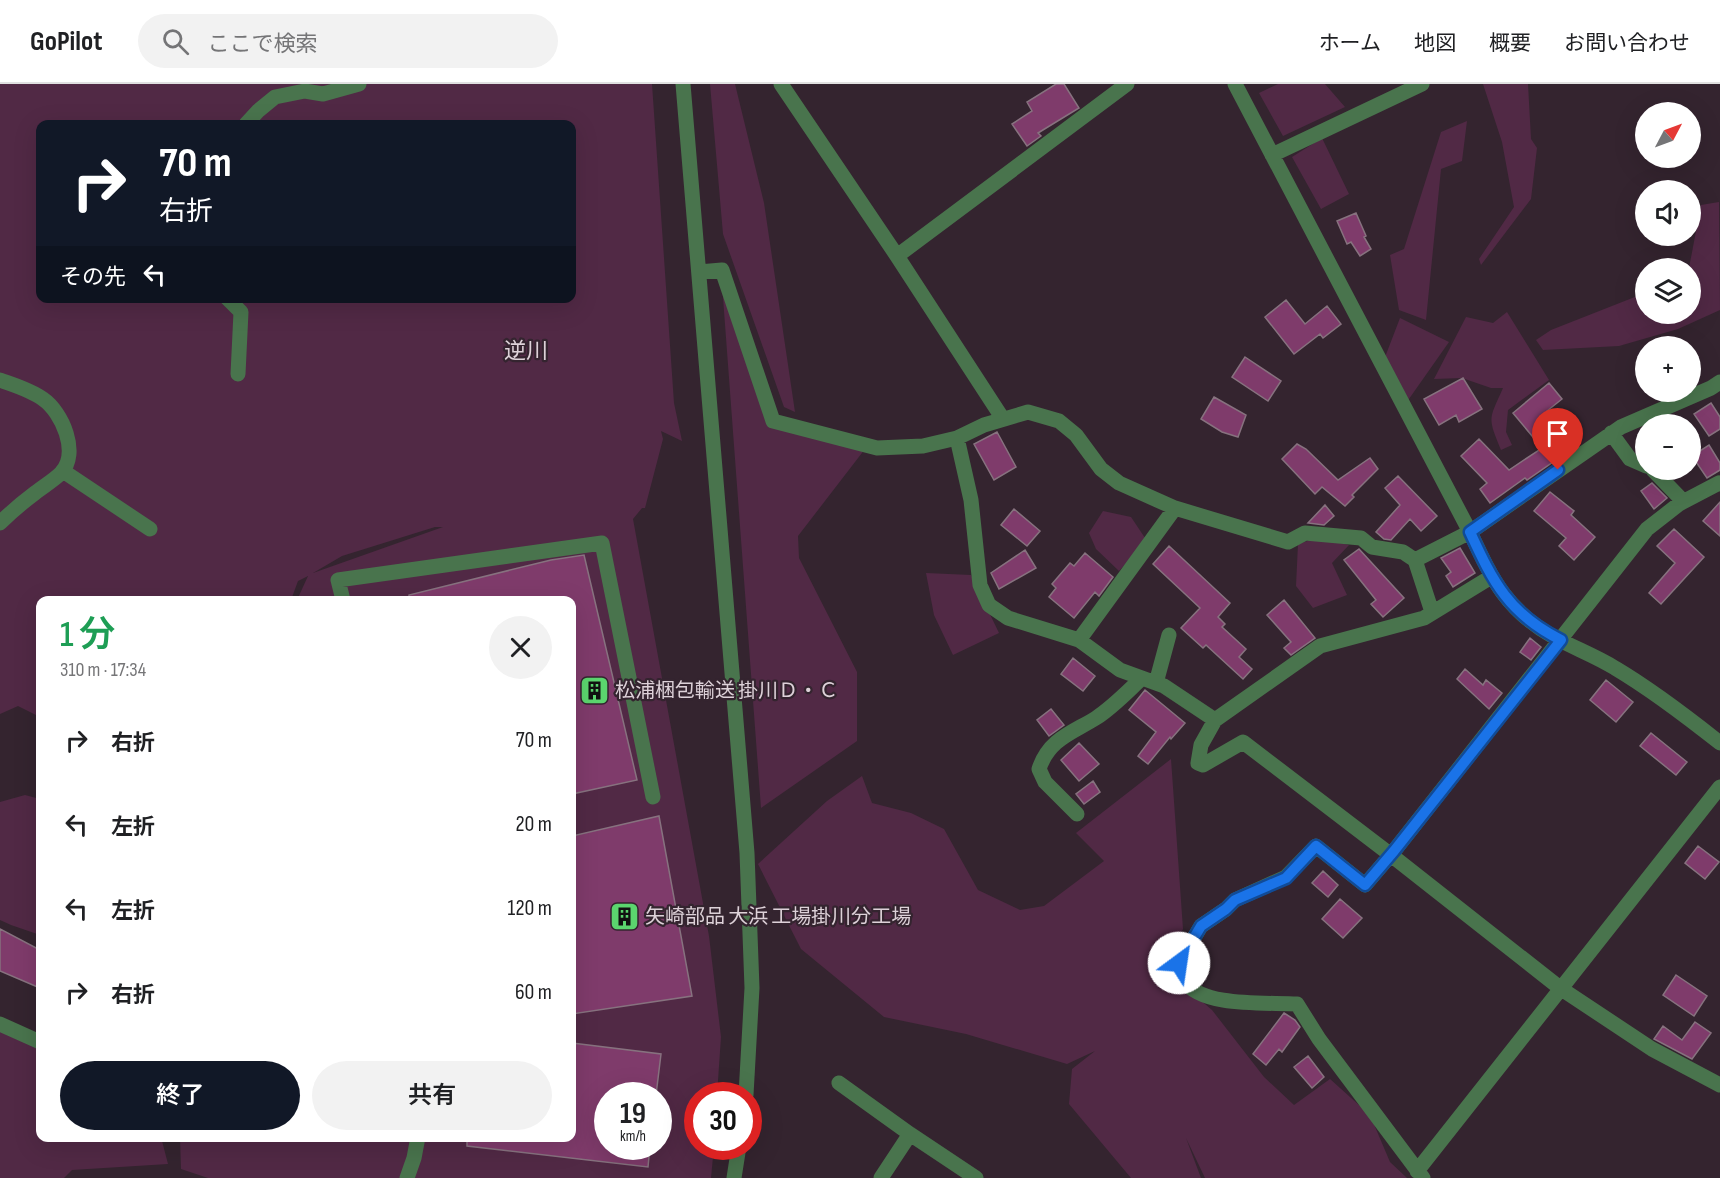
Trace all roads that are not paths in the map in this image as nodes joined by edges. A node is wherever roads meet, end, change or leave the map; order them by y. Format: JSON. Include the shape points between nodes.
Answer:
{"nodes":[{"id":1,"x":359,"y":84,"type":"edge"},
{"id":2,"x":683,"y":84,"type":"edge"},
{"id":3,"x":781,"y":84,"type":"edge"},
{"id":4,"x":1127,"y":84,"type":"edge"},
{"id":5,"x":1235,"y":84,"type":"edge"},
{"id":6,"x":1422,"y":84,"type":"edge"},
{"id":7,"x":250,"y":120,"type":"edge"},
{"id":8,"x":1272,"y":155,"type":"junction"},
{"id":9,"x":897,"y":256,"type":"junction"},
{"id":10,"x":699,"y":272,"type":"junction"},
{"id":11,"x":232,"y":303,"type":"edge"},
{"id":12,"x":238,"y":374,"type":"dead end"},
{"id":13,"x":0,"y":381,"type":"edge"},
{"id":14,"x":1720,"y":382,"type":"edge"},
{"id":15,"x":1003,"y":419,"type":"junction"},
{"id":16,"x":1611,"y":433,"type":"junction"},
{"id":17,"x":957,"y":438,"type":"junction"},
{"id":18,"x":1635,"y":461,"type":"edge"},
{"id":19,"x":63,"y":471,"type":"junction"},
{"id":20,"x":1663,"y":480,"type":"edge"},
{"id":21,"x":1720,"y":484,"type":"edge"},
{"id":22,"x":1683,"y":501,"type":"junction"},
{"id":23,"x":1175,"y":508,"type":"junction"},
{"id":24,"x":0,"y":523,"type":"edge"},
{"id":25,"x":150,"y":529,"type":"dead end"},
{"id":26,"x":1470,"y":532,"type":"junction"},
{"id":27,"x":1414,"y":560,"type":"junction"},
{"id":28,"x":1491,"y":577,"type":"junction"},
{"id":29,"x":342,"y":596,"type":"edge"},
{"id":30,"x":1432,"y":612,"type":"junction"},
{"id":31,"x":1169,"y":635,"type":"dead end"},
{"id":32,"x":1079,"y":640,"type":"junction"},
{"id":33,"x":1561,"y":640,"type":"junction"},
{"id":34,"x":1149,"y":680,"type":"junction"},
{"id":35,"x":1215,"y":720,"type":"junction"},
{"id":36,"x":1720,"y":743,"type":"edge"},
{"id":37,"x":1720,"y":787,"type":"edge"},
{"id":38,"x":653,"y":797,"type":"dead end"},
{"id":39,"x":1077,"y":814,"type":"dead end"},
{"id":40,"x":1391,"y":855,"type":"junction"},
{"id":41,"x":1560,"y":988,"type":"junction"},
{"id":42,"x":0,"y":1024,"type":"edge"},
{"id":43,"x":36,"y":1040,"type":"edge"},
{"id":44,"x":747,"y":1082,"type":"edge"},
{"id":45,"x":839,"y":1083,"type":"dead end"},
{"id":46,"x":1720,"y":1085,"type":"edge"},
{"id":47,"x":910,"y":1134,"type":"junction"},
{"id":48,"x":417,"y":1142,"type":"edge"},
{"id":49,"x":737,"y":1160,"type":"edge"},
{"id":50,"x":1420,"y":1174,"type":"edge"},
{"id":51,"x":407,"y":1178,"type":"edge"},
{"id":52,"x":734,"y":1178,"type":"edge"},
{"id":53,"x":881,"y":1178,"type":"edge"},
{"id":54,"x":976,"y":1178,"type":"edge"}],
"edges":[{"from":1,"to":7,"type":"street","via":[[323,94],[305,91],[275,97]]},
{"from":2,"to":10,"type":"street"},
{"from":3,"to":9,"type":"street"},
{"from":4,"to":9,"type":"street"},
{"from":5,"to":8,"type":"street"},
{"from":6,"to":8,"type":"street"},
{"from":8,"to":26,"type":"street"},
{"from":9,"to":15,"type":"street"},
{"from":10,"to":17,"type":"street","via":[[722,270],[773,421],[877,448],[922,446]]},
{"from":10,"to":44,"type":"street","via":[[747,853],[752,988]]},
{"from":11,"to":12,"type":"street","via":[[242,312]]},
{"from":13,"to":19,"type":"street","via":[[44,399],[60,418],[69,438]]},
{"from":14,"to":16,"type":"street"},
{"from":15,"to":17,"type":"street"},
{"from":15,"to":23,"type":"street","via":[[1028,412],[1059,422],[1076,435],[1101,469],[1119,483]]},
{"from":16,"to":18,"type":"street"},
{"from":16,"to":26,"type":"street"},
{"from":17,"to":32,"type":"street","via":[[971,500],[980,585],[989,605],[1008,618]]},
{"from":19,"to":24,"type":"street"},
{"from":19,"to":25,"type":"street"},
{"from":20,"to":22,"type":"street"},
{"from":21,"to":22,"type":"street"},
{"from":22,"to":33,"type":"street","via":[[1647,530]]},
{"from":23,"to":27,"type":"street","via":[[1288,542],[1305,533],[1361,538],[1372,547],[1403,552]]},
{"from":23,"to":32,"type":"street"},
{"from":26,"to":27,"type":"street"},
{"from":26,"to":28,"type":"street"},
{"from":27,"to":30,"type":"street"},
{"from":28,"to":30,"type":"street"},
{"from":28,"to":33,"type":"street","via":[[1527,619]]},
{"from":29,"to":38,"type":"street","via":[[338,580],[602,543]]},
{"from":30,"to":35,"type":"street","via":[[1424,618],[1320,646]]},
{"from":31,"to":34,"type":"street"},
{"from":32,"to":34,"type":"street","via":[[1120,670]]},
{"from":33,"to":36,"type":"street","via":[[1641,683]]},
{"from":33,"to":40,"type":"street"},
{"from":34,"to":35,"type":"street"},
{"from":34,"to":39,"type":"street","via":[[1098,717],[1069,732],[1044,754],[1039,769],[1045,782]]},
{"from":35,"to":40,"type":"street","via":[[1201,745],[1198,763],[1203,765],[1243,742]]},
{"from":37,"to":41,"type":"street"},
{"from":40,"to":41,"type":"street"},
{"from":40,"to":50,"type":"street","via":[[1365,885],[1316,846],[1286,878],[1235,900],[1201,926],[1179,963],[1183,980],[1196,992],[1217,1000],[1297,1004]]},
{"from":41,"to":46,"type":"street","via":[[1652,1049]]},
{"from":41,"to":50,"type":"street"},
{"from":42,"to":43,"type":"street"},
{"from":45,"to":47,"type":"street"},
{"from":47,"to":53,"type":"street"},
{"from":47,"to":54,"type":"street"},
{"from":48,"to":51,"type":"street"},
{"from":49,"to":52,"type":"street"}]}
